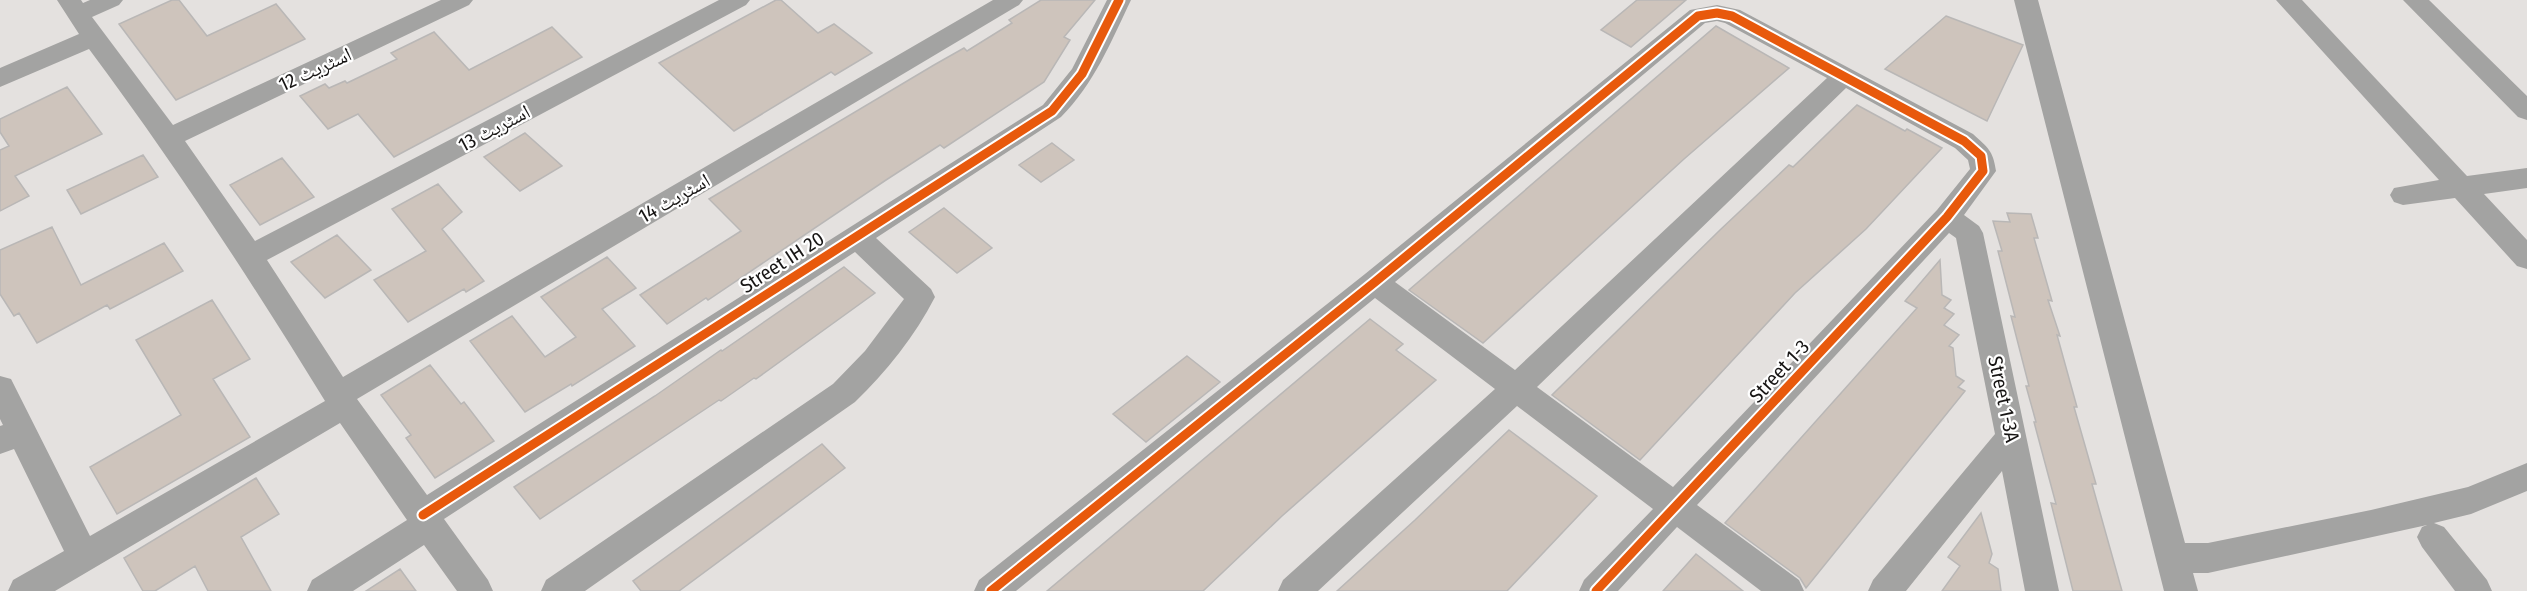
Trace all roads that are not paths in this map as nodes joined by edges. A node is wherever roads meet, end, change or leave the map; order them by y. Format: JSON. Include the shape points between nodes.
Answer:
{"nodes":[{"id":1,"x":111,"y":0,"type":"edge"},
{"id":2,"x":461,"y":0,"type":"edge"},
{"id":3,"x":738,"y":0,"type":"edge"},
{"id":4,"x":1011,"y":0,"type":"edge"},
{"id":5,"x":1119,"y":0,"type":"edge"},
{"id":6,"x":2026,"y":0,"type":"edge"},
{"id":7,"x":2288,"y":0,"type":"edge"},
{"id":8,"x":2415,"y":0,"type":"edge"},
{"id":9,"x":80,"y":17,"type":"edge"},
{"id":10,"x":1844,"y":76,"type":"junction"},
{"id":11,"x":0,"y":78,"type":"edge"},
{"id":12,"x":2527,"y":111,"type":"edge"},
{"id":13,"x":169,"y":138,"type":"junction"},
{"id":14,"x":2527,"y":178,"type":"edge"},
{"id":15,"x":2461,"y":187,"type":"junction"},
{"id":16,"x":2403,"y":195,"type":"dead end"},
{"id":17,"x":1947,"y":217,"type":"junction"},
{"id":18,"x":856,"y":236,"type":"junction"},
{"id":19,"x":250,"y":256,"type":"junction"},
{"id":20,"x":2527,"y":258,"type":"edge"},
{"id":21,"x":1375,"y":282,"type":"junction"},
{"id":22,"x":1516,"y":387,"type":"junction"},
{"id":23,"x":0,"y":388,"type":"edge"},
{"id":24,"x":341,"y":400,"type":"junction"},
{"id":25,"x":11,"y":436,"type":"edge"},
{"id":26,"x":2012,"y":436,"type":"junction"},
{"id":27,"x":2527,"y":477,"type":"edge"},
{"id":28,"x":1674,"y":508,"type":"junction"},
{"id":29,"x":426,"y":519,"type":"junction"},
{"id":30,"x":2433,"y":537,"type":"dead end"},
{"id":31,"x":83,"y":556,"type":"junction"},
{"id":32,"x":2173,"y":558,"type":"junction"},
{"id":33,"x":25,"y":591,"type":"edge"},
{"id":34,"x":324,"y":591,"type":"edge"},
{"id":35,"x":476,"y":591,"type":"edge"},
{"id":36,"x":558,"y":591,"type":"edge"},
{"id":37,"x":991,"y":591,"type":"edge"},
{"id":38,"x":1295,"y":591,"type":"edge"},
{"id":39,"x":1596,"y":591,"type":"edge"},
{"id":40,"x":1787,"y":591,"type":"edge"},
{"id":41,"x":1885,"y":591,"type":"edge"},
{"id":42,"x":2042,"y":591,"type":"edge"},
{"id":43,"x":2181,"y":591,"type":"edge"},
{"id":44,"x":2475,"y":591,"type":"edge"}],
"edges":[{"from":1,"to":9,"type":"street"},
{"from":2,"to":13,"type":"street","name":"اسٹریٹ 12"},
{"from":3,"to":19,"type":"street","name":"اسٹریٹ 13"},
{"from":4,"to":24,"type":"street","name":"اسٹریٹ 14"},
{"from":5,"to":18,"type":"street","name":"Street IH 20","via":[[1065,100]]},
{"from":6,"to":32,"type":"street"},
{"from":7,"to":15,"type":"street"},
{"from":8,"to":12,"type":"street"},
{"from":9,"to":11,"type":"street"},
{"from":9,"to":13,"type":"street"},
{"from":10,"to":17,"type":"street","name":"Street 1-3","via":[[1965,141],[1981,156],[1983,171]]},
{"from":10,"to":21,"type":"street","via":[[1732,16],[1698,16]]},
{"from":10,"to":22,"type":"street"},
{"from":13,"to":19,"type":"street"},
{"from":14,"to":15,"type":"street"},
{"from":15,"to":16,"type":"street"},
{"from":15,"to":20,"type":"street"},
{"from":17,"to":26,"type":"street","name":"Street 1-3A","via":[[1969,233]]},
{"from":17,"to":28,"type":"street","name":"Street 1-3"},
{"from":18,"to":29,"type":"street","name":"Street IH 20"},
{"from":18,"to":36,"type":"street","via":[[921,297],[874,363],[843,393]]},
{"from":19,"to":24,"type":"street"},
{"from":21,"to":22,"type":"street"},
{"from":21,"to":37,"type":"street"},
{"from":22,"to":28,"type":"street"},
{"from":22,"to":38,"type":"street"},
{"from":23,"to":25,"type":"street"},
{"from":24,"to":29,"type":"street"},
{"from":24,"to":31,"type":"street","name":"اسٹریٹ 14"},
{"from":25,"to":31,"type":"street"},
{"from":26,"to":41,"type":"street"},
{"from":26,"to":42,"type":"street","name":"Street 1-3A"},
{"from":27,"to":32,"type":"street","via":[[2471,500],[2371,524],[2208,558]]},
{"from":28,"to":39,"type":"street","name":"Street 1-3"},
{"from":28,"to":40,"type":"street"},
{"from":29,"to":34,"type":"street","name":"Street IH 20"},
{"from":29,"to":35,"type":"street"},
{"from":30,"to":44,"type":"street"},
{"from":31,"to":33,"type":"street","name":"اسٹریٹ 14"},
{"from":32,"to":43,"type":"street"}]}
